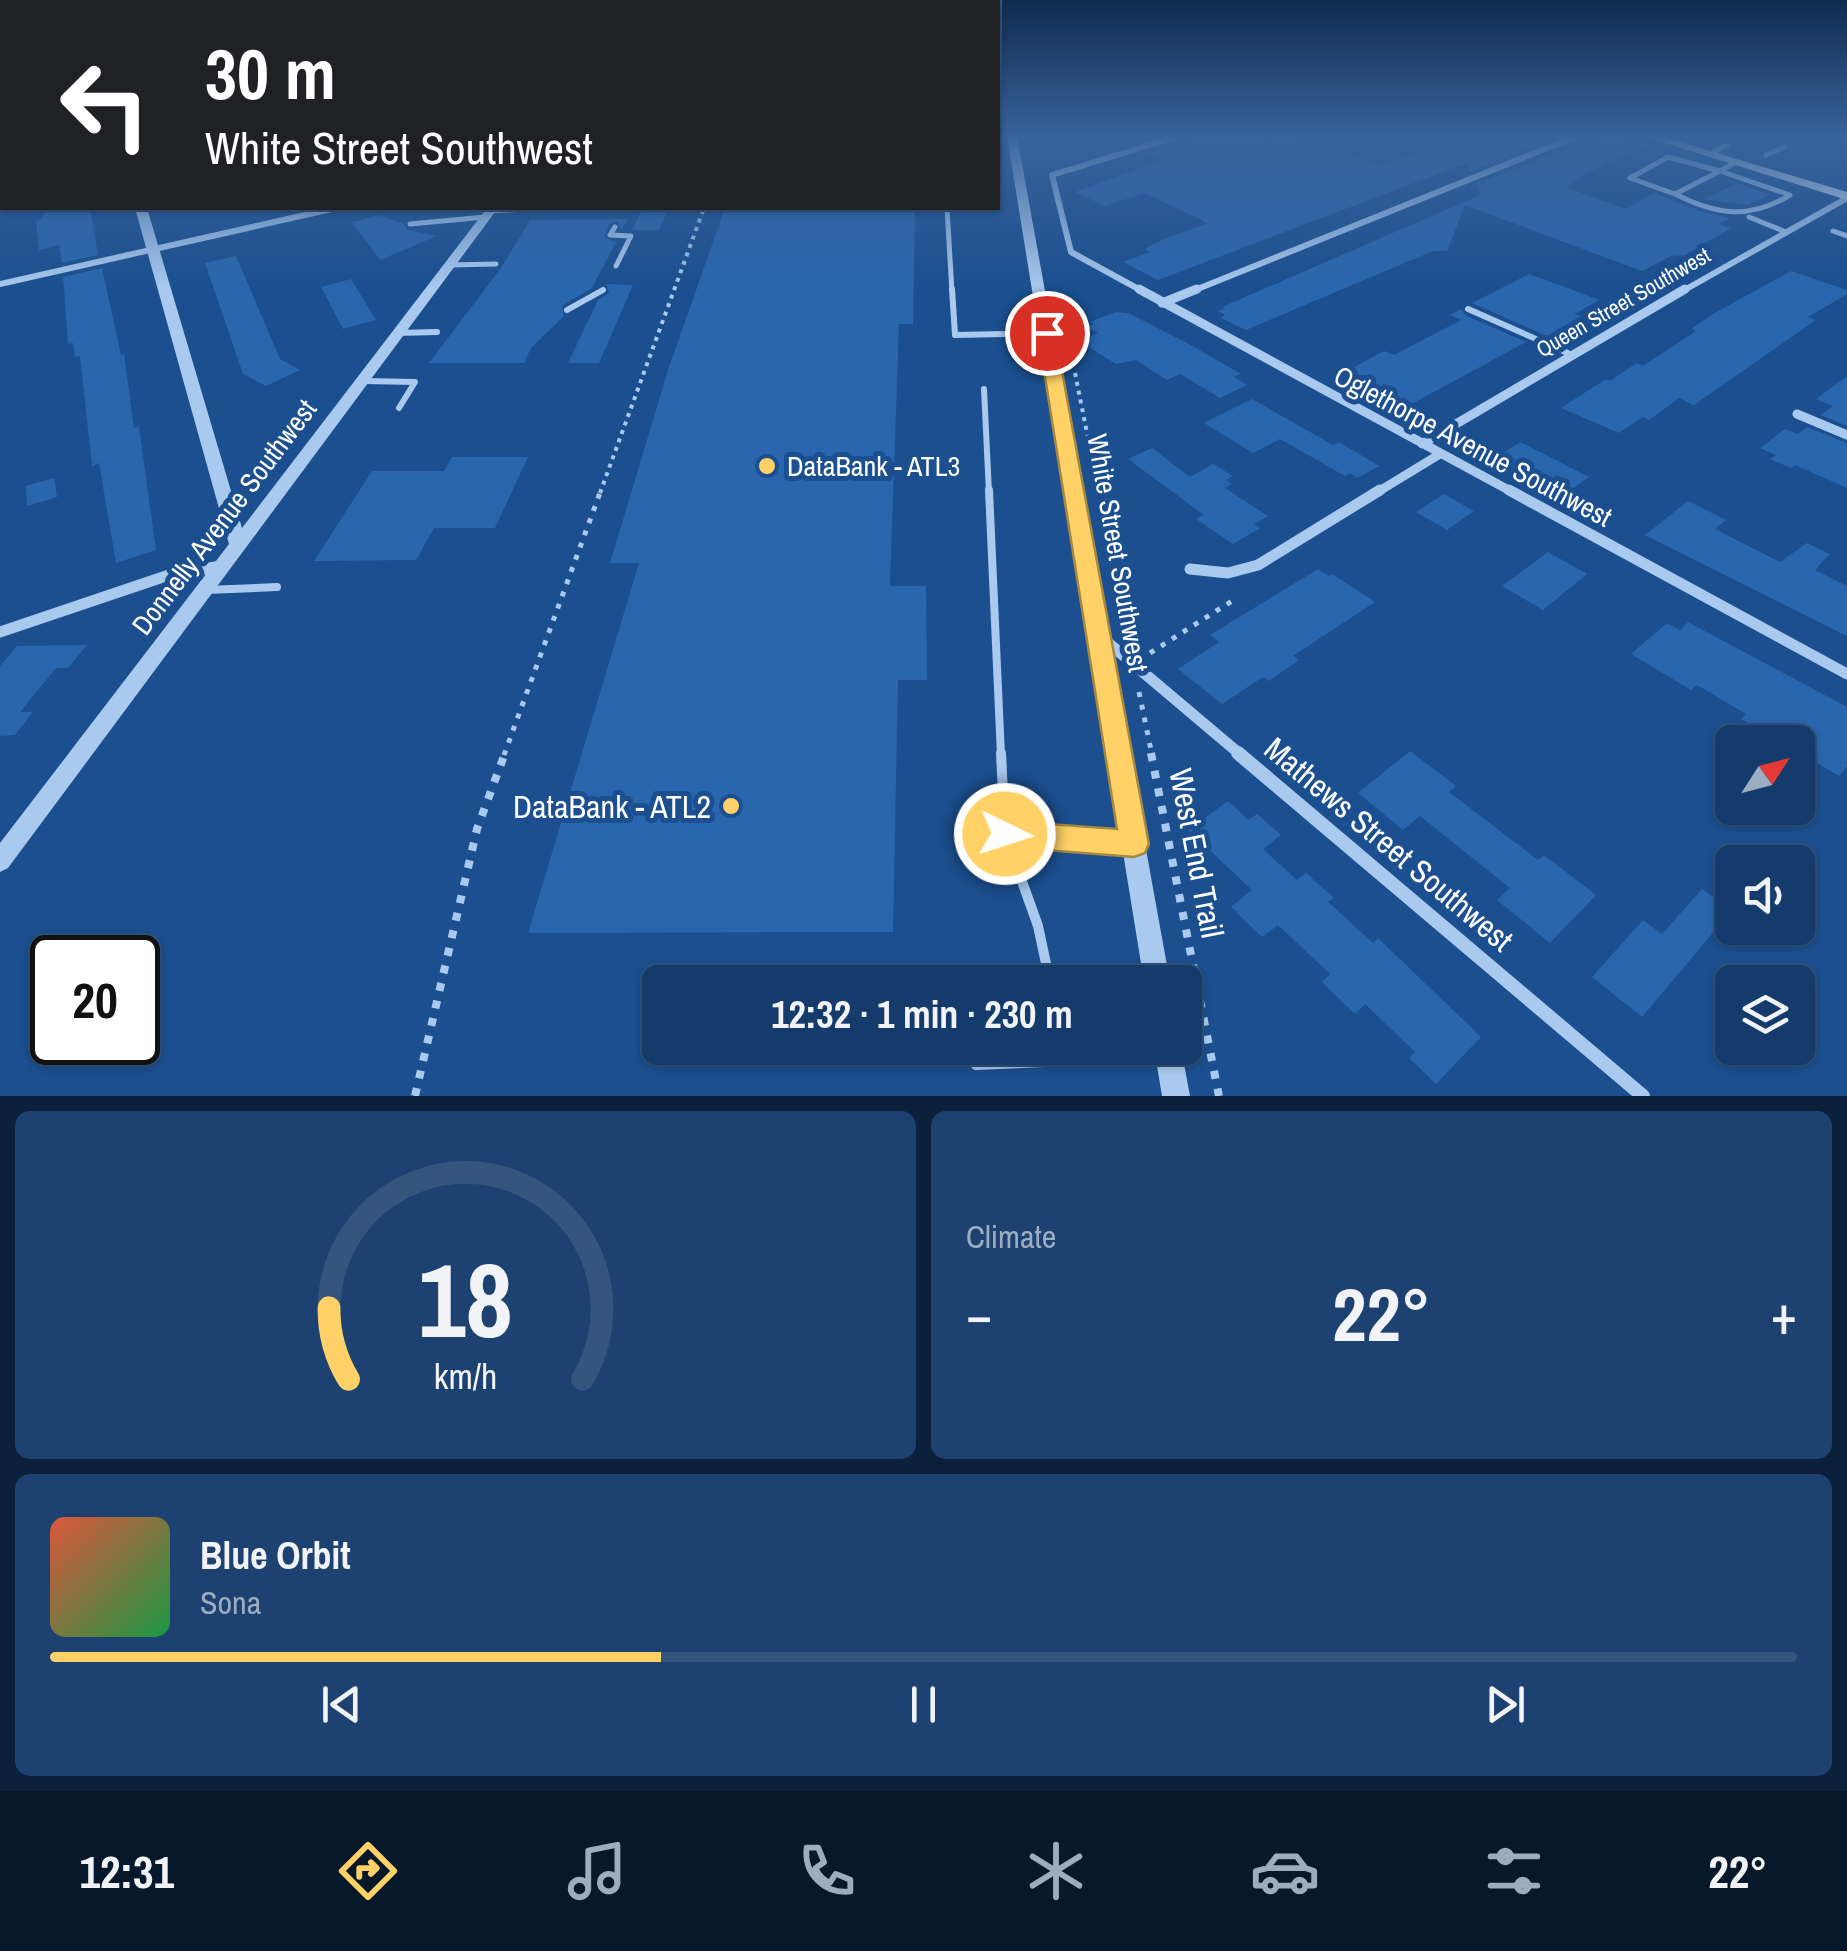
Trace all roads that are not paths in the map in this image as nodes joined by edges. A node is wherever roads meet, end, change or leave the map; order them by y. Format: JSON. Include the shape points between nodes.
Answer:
{"nodes":[{"id":1,"x":1021,"y":187,"type":"edge"},
{"id":2,"x":1054,"y":187,"type":"edge"},
{"id":3,"x":1450,"y":187,"type":"edge"},
{"id":4,"x":1653,"y":187,"type":"edge"},
{"id":5,"x":1688,"y":187,"type":"edge"},
{"id":6,"x":1766,"y":187,"type":"edge"},
{"id":7,"x":1816,"y":187,"type":"edge"},
{"id":8,"x":1675,"y":194,"type":"junction"},
{"id":9,"x":1847,"y":197,"type":"edge"},
{"id":10,"x":142,"y":210,"type":"edge"},
{"id":11,"x":327,"y":210,"type":"edge"},
{"id":12,"x":516,"y":210,"type":"edge"},
{"id":13,"x":947,"y":210,"type":"edge"},
{"id":14,"x":488,"y":212,"type":"edge"},
{"id":15,"x":1749,"y":217,"type":"junction"},
{"id":16,"x":410,"y":224,"type":"dead end"},
{"id":17,"x":615,"y":227,"type":"dead end"},
{"id":18,"x":1832,"y":231,"type":"dead end"},
{"id":19,"x":1786,"y":232,"type":"junction"},
{"id":20,"x":1847,"y":236,"type":"edge"},
{"id":21,"x":154,"y":250,"type":"junction"},
{"id":22,"x":496,"y":264,"type":"dead end"},
{"id":23,"x":448,"y":265,"type":"junction"},
{"id":24,"x":616,"y":266,"type":"dead end"},
{"id":25,"x":0,"y":284,"type":"edge"},
{"id":26,"x":603,"y":290,"type":"dead end"},
{"id":27,"x":1162,"y":303,"type":"junction"},
{"id":28,"x":1468,"y":309,"type":"dead end"},
{"id":29,"x":567,"y":310,"type":"dead end"},
{"id":30,"x":438,"y":332,"type":"dead end"},
{"id":31,"x":397,"y":333,"type":"junction"},
{"id":32,"x":1047,"y":333,"type":"junction"},
{"id":33,"x":1570,"y":354,"type":"junction"},
{"id":34,"x":361,"y":381,"type":"junction"},
{"id":35,"x":984,"y":389,"type":"dead end"},
{"id":36,"x":400,"y":408,"type":"dead end"},
{"id":37,"x":1797,"y":414,"type":"dead end"},
{"id":38,"x":1847,"y":435,"type":"edge"},
{"id":39,"x":1422,"y":444,"type":"junction"},
{"id":40,"x":1440,"y":454,"type":"junction"},
{"id":41,"x":238,"y":545,"type":"junction"},
{"id":42,"x":221,"y":566,"type":"junction"},
{"id":43,"x":1190,"y":570,"type":"dead end"},
{"id":44,"x":277,"y":587,"type":"dead end"},
{"id":45,"x":203,"y":590,"type":"junction"},
{"id":46,"x":0,"y":632,"type":"edge"},
{"id":47,"x":1099,"y":635,"type":"junction"},
{"id":48,"x":1847,"y":674,"type":"edge"},
{"id":49,"x":1005,"y":834,"type":"junction"},
{"id":50,"x":1134,"y":844,"type":"junction"},
{"id":51,"x":0,"y":860,"type":"edge"},
{"id":52,"x":1046,"y":965,"type":"edge"},
{"id":53,"x":1154,"y":965,"type":"edge"},
{"id":54,"x":1171,"y":1065,"type":"edge"},
{"id":55,"x":1176,"y":1096,"type":"edge"},
{"id":56,"x":1643,"y":1096,"type":"edge"}],
"edges":[{"from":1,"to":32,"type":"street","name":"White Street Southwest"},
{"from":2,"to":27,"type":"street","name":"Oglethorpe Avenue Southwest","via":[[1067,248]]},
{"from":3,"to":27,"type":"street"},
{"from":4,"to":8,"type":"lane"},
{"from":5,"to":8,"type":"lane"},
{"from":6,"to":15,"type":"lane","via":[[1790,195]]},
{"from":7,"to":9,"type":"main road"},
{"from":8,"to":15,"type":"lane"},
{"from":9,"to":19,"type":"street","name":"Queen Street Southwest"},
{"from":10,"to":21,"type":"street"},
{"from":11,"to":21,"type":"street"},
{"from":12,"to":14,"type":"lane"},
{"from":13,"to":32,"type":"lane","via":[[955,335]]},
{"from":14,"to":16,"type":"lane"},
{"from":14,"to":23,"type":"street","name":"Donnelly Avenue Southwest"},
{"from":15,"to":19,"type":"lane"},
{"from":17,"to":24,"type":"lane","via":[[610,236],[631,236]]},
{"from":18,"to":20,"type":"lane"},
{"from":19,"to":33,"type":"street","name":"Queen Street Southwest"},
{"from":21,"to":25,"type":"street"},
{"from":21,"to":41,"type":"street"},
{"from":22,"to":23,"type":"lane"},
{"from":23,"to":31,"type":"street","name":"Donnelly Avenue Southwest"},
{"from":26,"to":29,"type":"lane"},
{"from":27,"to":39,"type":"street","name":"Oglethorpe Avenue Southwest"},
{"from":28,"to":33,"type":"lane"},
{"from":30,"to":31,"type":"lane"},
{"from":31,"to":34,"type":"street","name":"Donnelly Avenue Southwest"},
{"from":32,"to":47,"type":"street","name":"White Street Southwest"},
{"from":33,"to":39,"type":"street","name":"Queen Street Southwest"},
{"from":34,"to":36,"type":"lane","via":[[414,382]]},
{"from":34,"to":41,"type":"street","name":"Donnelly Avenue Southwest"},
{"from":35,"to":49,"type":"lane"},
{"from":37,"to":38,"type":"street"},
{"from":39,"to":40,"type":"street","name":"Oglethorpe Avenue Southwest"},
{"from":40,"to":43,"type":"street","via":[[1258,565],[1228,573]]},
{"from":40,"to":48,"type":"street","name":"Oglethorpe Avenue Southwest"},
{"from":41,"to":42,"type":"street","name":"Donnelly Avenue Southwest"},
{"from":42,"to":45,"type":"street","name":"Donnelly Avenue Southwest"},
{"from":42,"to":46,"type":"street","via":[[169,575]]},
{"from":44,"to":45,"type":"lane"},
{"from":45,"to":51,"type":"street","name":"Donnelly Avenue Southwest"},
{"from":47,"to":50,"type":"street","name":"White Street Southwest"},
{"from":47,"to":56,"type":"street","name":"Mathews Street Southwest"},
{"from":49,"to":50,"type":"lane"},
{"from":49,"to":52,"type":"lane"},
{"from":50,"to":53,"type":"street","name":"White Street Southwest"},
{"from":54,"to":55,"type":"street"}]}
